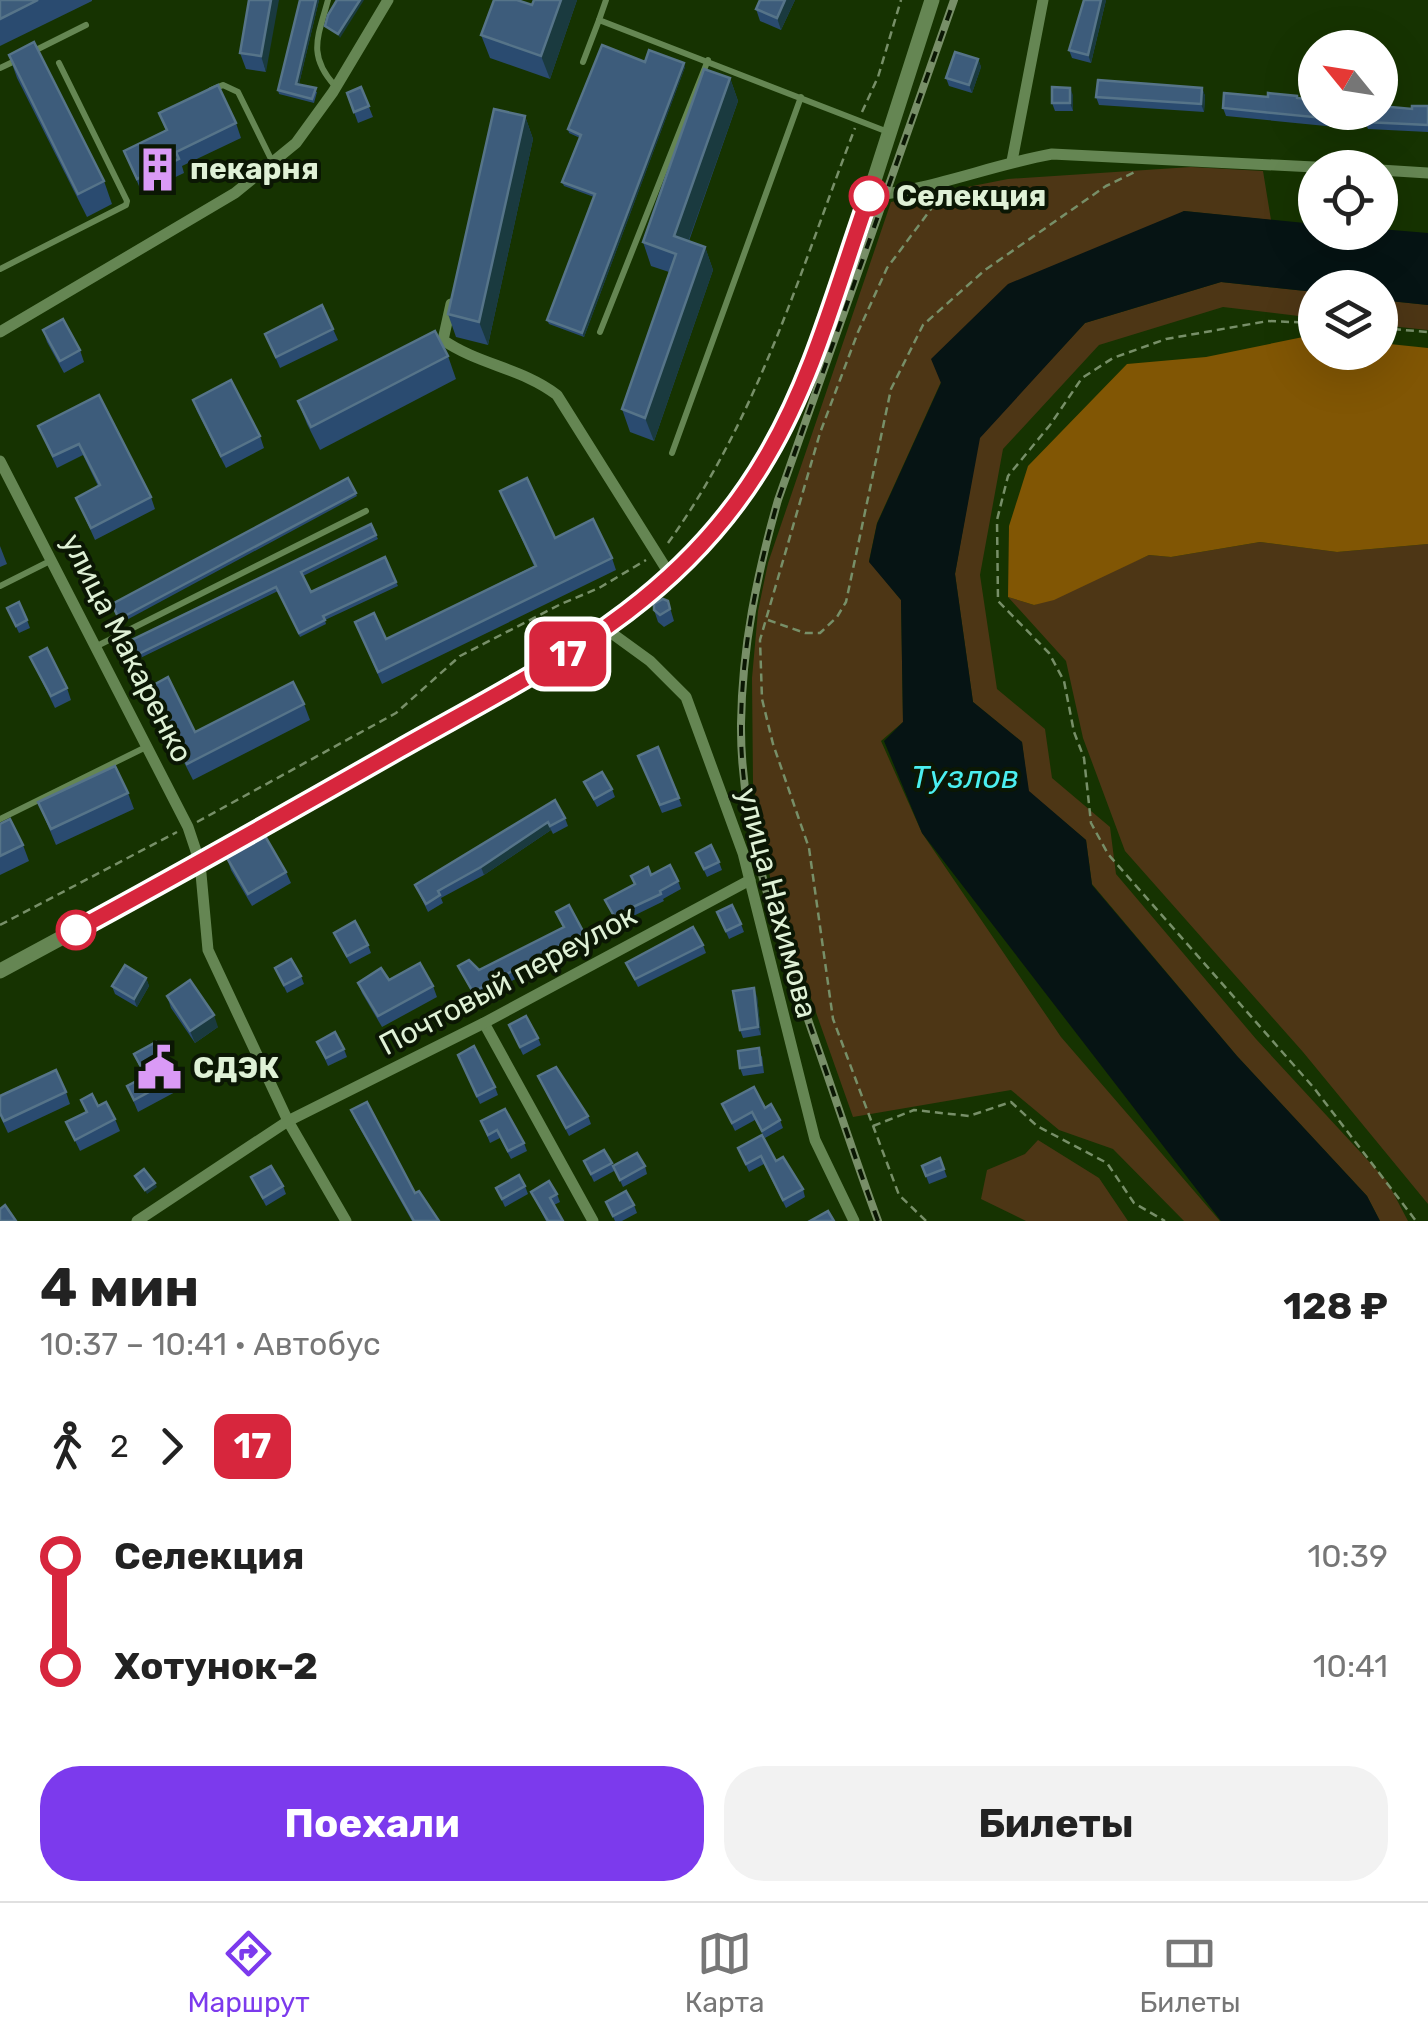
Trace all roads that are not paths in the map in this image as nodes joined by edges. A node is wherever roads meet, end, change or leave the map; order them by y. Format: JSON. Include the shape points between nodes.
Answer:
{"nodes":[{"id":1,"x":328,"y":0,"type":"edge"},
{"id":2,"x":388,"y":0,"type":"edge"},
{"id":3,"x":606,"y":0,"type":"edge"},
{"id":4,"x":932,"y":0,"type":"edge"},
{"id":5,"x":1043,"y":0,"type":"edge"},
{"id":6,"x":599,"y":20,"type":"junction"},
{"id":7,"x":86,"y":25,"type":"dead end"},
{"id":8,"x":708,"y":60,"type":"junction"},
{"id":9,"x":583,"y":62,"type":"dead end"},
{"id":10,"x":59,"y":63,"type":"dead end"},
{"id":11,"x":0,"y":68,"type":"edge"},
{"id":12,"x":336,"y":87,"type":"junction"},
{"id":13,"x":207,"y":93,"type":"edge"},
{"id":14,"x":801,"y":97,"type":"junction"},
{"id":15,"x":890,"y":132,"type":"junction"},
{"id":16,"x":1012,"y":161,"type":"junction"},
{"id":17,"x":273,"y":162,"type":"junction"},
{"id":18,"x":1298,"y":166,"type":"edge"},
{"id":19,"x":1398,"y":171,"type":"edge"},
{"id":20,"x":1428,"y":173,"type":"edge"},
{"id":21,"x":869,"y":196,"type":"junction"},
{"id":22,"x":0,"y":269,"type":"edge"},
{"id":23,"x":456,"y":283,"type":"edge"},
{"id":24,"x":0,"y":332,"type":"edge"},
{"id":25,"x":600,"y":332,"type":"dead end"},
{"id":26,"x":443,"y":340,"type":"junction"},
{"id":27,"x":427,"y":348,"type":"edge"},
{"id":28,"x":672,"y":453,"type":"dead end"},
{"id":29,"x":0,"y":461,"type":"edge"},
{"id":30,"x":366,"y":510,"type":"dead end"},
{"id":31,"x":51,"y":560,"type":"junction"},
{"id":32,"x":672,"y":578,"type":"junction"},
{"id":33,"x":0,"y":586,"type":"edge"},
{"id":34,"x":606,"y":629,"type":"junction"},
{"id":35,"x":96,"y":647,"type":"junction"},
{"id":36,"x":147,"y":746,"type":"junction"},
{"id":37,"x":0,"y":819,"type":"edge"},
{"id":38,"x":200,"y":863,"type":"junction"},
{"id":39,"x":750,"y":880,"type":"junction"},
{"id":40,"x":0,"y":971,"type":"edge"},
{"id":41,"x":484,"y":1023,"type":"junction"},
{"id":42,"x":288,"y":1121,"type":"junction"},
{"id":43,"x":137,"y":1221,"type":"edge"},
{"id":44,"x":346,"y":1221,"type":"edge"},
{"id":45,"x":593,"y":1221,"type":"edge"},
{"id":46,"x":854,"y":1221,"type":"edge"}],
"edges":[{"from":1,"to":12,"type":"lane","via":[[317,59]]},
{"from":2,"to":12,"type":"street"},
{"from":3,"to":6,"type":"lane"},
{"from":4,"to":15,"type":"main road"},
{"from":5,"to":16,"type":"street"},
{"from":6,"to":8,"type":"lane"},
{"from":6,"to":9,"type":"lane"},
{"from":7,"to":11,"type":"lane"},
{"from":8,"to":14,"type":"lane"},
{"from":8,"to":25,"type":"lane"},
{"from":10,"to":22,"type":"lane","via":[[128,201]]},
{"from":12,"to":17,"type":"street","via":[[296,143]]},
{"from":13,"to":17,"type":"lane","via":[[223,84],[238,92]]},
{"from":14,"to":15,"type":"lane"},
{"from":14,"to":28,"type":"lane"},
{"from":15,"to":21,"type":"main road"},
{"from":16,"to":18,"type":"street","via":[[1052,154]]},
{"from":16,"to":21,"type":"street"},
{"from":17,"to":24,"type":"street","via":[[235,194]]},
{"from":19,"to":20,"type":"street"},
{"from":21,"to":32,"type":"main road","via":[[798,398],[725,517]]},
{"from":23,"to":26,"type":"street"},
{"from":26,"to":27,"type":"lane"},
{"from":26,"to":32,"type":"street","via":[[557,395]]},
{"from":29,"to":31,"type":"street","name":"улица Макаренко"},
{"from":30,"to":35,"type":"lane"},
{"from":31,"to":33,"type":"lane"},
{"from":31,"to":35,"type":"street","name":"улица Макаренко"},
{"from":32,"to":34,"type":"main road"},
{"from":34,"to":38,"type":"main road"},
{"from":34,"to":39,"type":"street","name":"улица Нахимова","via":[[686,697]]},
{"from":35,"to":36,"type":"street","name":"улица Макаренко"},
{"from":36,"to":37,"type":"lane"},
{"from":36,"to":38,"type":"street","name":"улица Макаренко"},
{"from":38,"to":40,"type":"main road"},
{"from":38,"to":42,"type":"street","name":"улица Макаренко","via":[[208,950]]},
{"from":39,"to":41,"type":"street","name":"Почтовый переулок"},
{"from":39,"to":46,"type":"street","name":"улица Нахимова","via":[[804,1104]]},
{"from":41,"to":42,"type":"street","name":"Почтовый переулок"},
{"from":41,"to":45,"type":"street"},
{"from":42,"to":43,"type":"street","name":"Почтовый переулок"},
{"from":42,"to":44,"type":"street","name":"улица Макаренко"}]}
